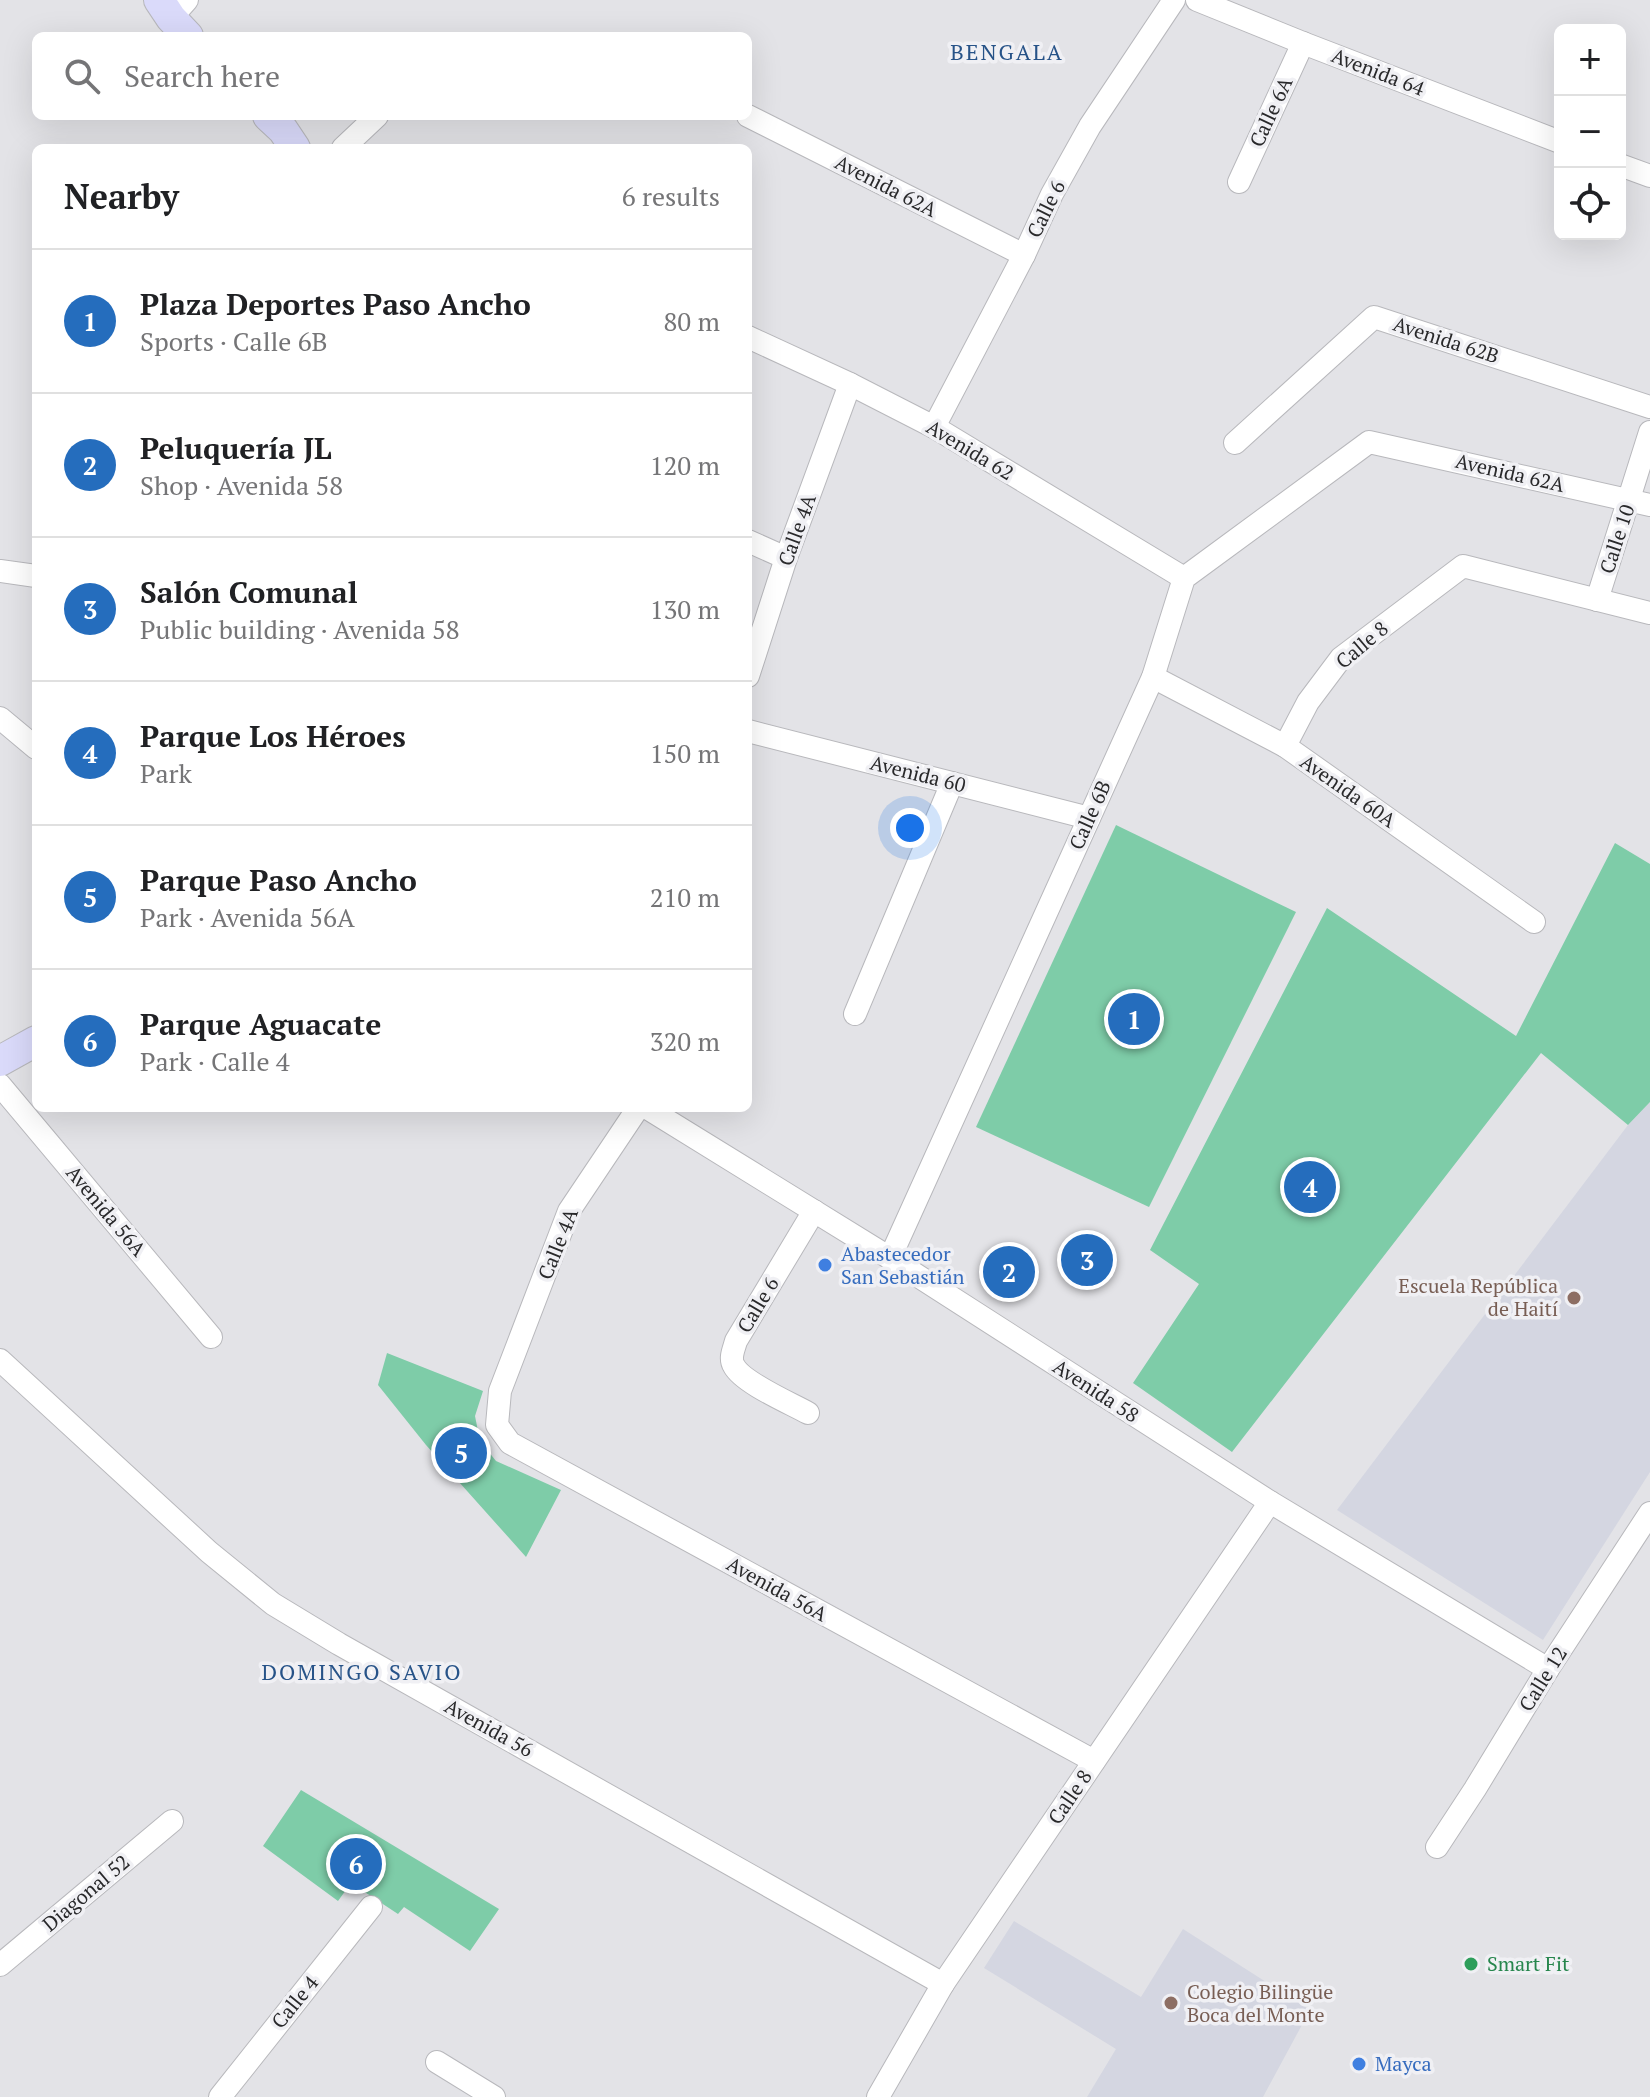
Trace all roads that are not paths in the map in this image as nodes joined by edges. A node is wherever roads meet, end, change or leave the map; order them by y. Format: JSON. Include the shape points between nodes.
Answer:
{"nodes":[{"id":1,"x":1174,"y":0,"type":"edge"},
{"id":2,"x":1197,"y":0,"type":"edge"},
{"id":3,"x":1303,"y":43,"type":"junction"},
{"id":4,"x":752,"y":118,"type":"edge"},
{"id":5,"x":272,"y":120,"type":"edge"},
{"id":6,"x":373,"y":120,"type":"edge"},
{"id":7,"x":1554,"y":140,"type":"edge"},
{"id":8,"x":292,"y":144,"type":"edge"},
{"id":9,"x":347,"y":144,"type":"edge"},
{"id":10,"x":1626,"y":167,"type":"edge"},
{"id":11,"x":1650,"y":176,"type":"edge"},
{"id":12,"x":1239,"y":182,"type":"dead end"},
{"id":13,"x":1024,"y":255,"type":"junction"},
{"id":14,"x":752,"y":339,"type":"edge"},
{"id":15,"x":850,"y":384,"type":"junction"},
{"id":16,"x":1650,"y":407,"type":"edge"},
{"id":17,"x":934,"y":427,"type":"junction"},
{"id":18,"x":1650,"y":432,"type":"edge"},
{"id":19,"x":1235,"y":443,"type":"dead end"},
{"id":20,"x":1639,"y":503,"type":"edge"},
{"id":21,"x":752,"y":543,"type":"edge"},
{"id":22,"x":786,"y":558,"type":"junction"},
{"id":23,"x":0,"y":571,"type":"edge"},
{"id":24,"x":32,"y":575,"type":"edge"},
{"id":25,"x":1184,"y":578,"type":"junction"},
{"id":26,"x":1597,"y":600,"type":"junction"},
{"id":27,"x":1650,"y":613,"type":"edge"},
{"id":28,"x":752,"y":664,"type":"edge"},
{"id":29,"x":1153,"y":677,"type":"junction"},
{"id":30,"x":0,"y":718,"type":"edge"},
{"id":31,"x":752,"y":732,"type":"edge"},
{"id":32,"x":32,"y":745,"type":"edge"},
{"id":33,"x":1285,"y":746,"type":"junction"},
{"id":34,"x":952,"y":783,"type":"junction"},
{"id":35,"x":1089,"y":818,"type":"junction"},
{"id":36,"x":1534,"y":922,"type":"dead end"},
{"id":37,"x":855,"y":1014,"type":"dead end"},
{"id":38,"x":32,"y":1043,"type":"edge"},
{"id":39,"x":0,"y":1061,"type":"edge"},
{"id":40,"x":0,"y":1085,"type":"edge"},
{"id":41,"x":635,"y":1112,"type":"edge"},
{"id":42,"x":653,"y":1112,"type":"edge"},
{"id":43,"x":814,"y":1211,"type":"junction"},
{"id":44,"x":890,"y":1258,"type":"junction"},
{"id":45,"x":211,"y":1337,"type":"dead end"},
{"id":46,"x":0,"y":1360,"type":"edge"},
{"id":47,"x":500,"y":1391,"type":"joint"},
{"id":48,"x":808,"y":1413,"type":"dead end"},
{"id":49,"x":1270,"y":1502,"type":"junction"},
{"id":50,"x":1650,"y":1513,"type":"edge"},
{"id":51,"x":1548,"y":1669,"type":"junction"},
{"id":52,"x":1094,"y":1761,"type":"junction"},
{"id":53,"x":172,"y":1821,"type":"dead end"},
{"id":54,"x":1437,"y":1847,"type":"dead end"},
{"id":55,"x":371,"y":1907,"type":"dead end"},
{"id":56,"x":0,"y":1965,"type":"edge"},
{"id":57,"x":943,"y":1984,"type":"junction"},
{"id":58,"x":437,"y":2062,"type":"dead end"},
{"id":59,"x":220,"y":2097,"type":"edge"},
{"id":60,"x":494,"y":2097,"type":"edge"},
{"id":61,"x":878,"y":2097,"type":"edge"}],
"edges":[{"from":1,"to":13,"type":"street","name":"Calle 6","via":[[1090,126]]},
{"from":2,"to":3,"type":"street","name":"Avenida 64"},
{"from":3,"to":7,"type":"street","name":"Avenida 64"},
{"from":3,"to":12,"type":"street","name":"Calle 6A"},
{"from":4,"to":13,"type":"street","name":"Avenida 62A"},
{"from":5,"to":8,"type":"main road"},
{"from":6,"to":9,"type":"street"},
{"from":10,"to":11,"type":"street"},
{"from":13,"to":17,"type":"street","name":"Calle 6"},
{"from":14,"to":15,"type":"street","name":"Avenida 62"},
{"from":15,"to":17,"type":"street","name":"Avenida 62"},
{"from":15,"to":22,"type":"street","name":"Calle 4A"},
{"from":16,"to":19,"type":"street","name":"Avenida 62B","via":[[1374,317]]},
{"from":17,"to":25,"type":"street","name":"Avenida 62"},
{"from":18,"to":20,"type":"street","name":"Calle 10"},
{"from":20,"to":25,"type":"street","name":"Avenida 62A","via":[[1369,442]]},
{"from":20,"to":26,"type":"street","name":"Calle 10"},
{"from":21,"to":22,"type":"street"},
{"from":22,"to":28,"type":"street","name":"Calle 4A"},
{"from":23,"to":24,"type":"street"},
{"from":25,"to":29,"type":"street","name":"Calle 6B"},
{"from":26,"to":27,"type":"street"},
{"from":26,"to":33,"type":"street","name":"Calle 8","via":[[1463,566],[1341,658],[1308,702]]},
{"from":29,"to":33,"type":"street","name":"Avenida 60A"},
{"from":29,"to":35,"type":"street","name":"Calle 6B"},
{"from":30,"to":32,"type":"street"},
{"from":31,"to":34,"type":"street","name":"Avenida 60"},
{"from":33,"to":36,"type":"street","name":"Avenida 60A"},
{"from":34,"to":35,"type":"street","name":"Avenida 60"},
{"from":34,"to":37,"type":"street"},
{"from":35,"to":44,"type":"street","name":"Calle 6B"},
{"from":38,"to":39,"type":"main road"},
{"from":40,"to":45,"type":"street","name":"Avenida 56A"},
{"from":41,"to":47,"type":"street","name":"Calle 4A","via":[[569,1211]]},
{"from":42,"to":43,"type":"street","name":"Avenida 58"},
{"from":43,"to":44,"type":"street","name":"Avenida 58"},
{"from":43,"to":48,"type":"street","name":"Calle 6","via":[[731,1357],[747,1380]]},
{"from":44,"to":49,"type":"street","name":"Avenida 58"},
{"from":46,"to":57,"type":"street","name":"Avenida 56","via":[[273,1604]]},
{"from":47,"to":52,"type":"street","name":"Avenida 56A","via":[[497,1425],[510,1443]]},
{"from":49,"to":51,"type":"street","name":"Avenida 58"},
{"from":49,"to":52,"type":"street","name":"Calle 8"},
{"from":50,"to":51,"type":"street","name":"Calle 12"},
{"from":51,"to":54,"type":"street","name":"Calle 12"},
{"from":52,"to":57,"type":"street","name":"Calle 8"},
{"from":53,"to":56,"type":"street","name":"Diagonal 52"},
{"from":55,"to":59,"type":"street","name":"Calle 4"},
{"from":57,"to":61,"type":"street","name":"Calle 8"},
{"from":58,"to":60,"type":"street"}]}
